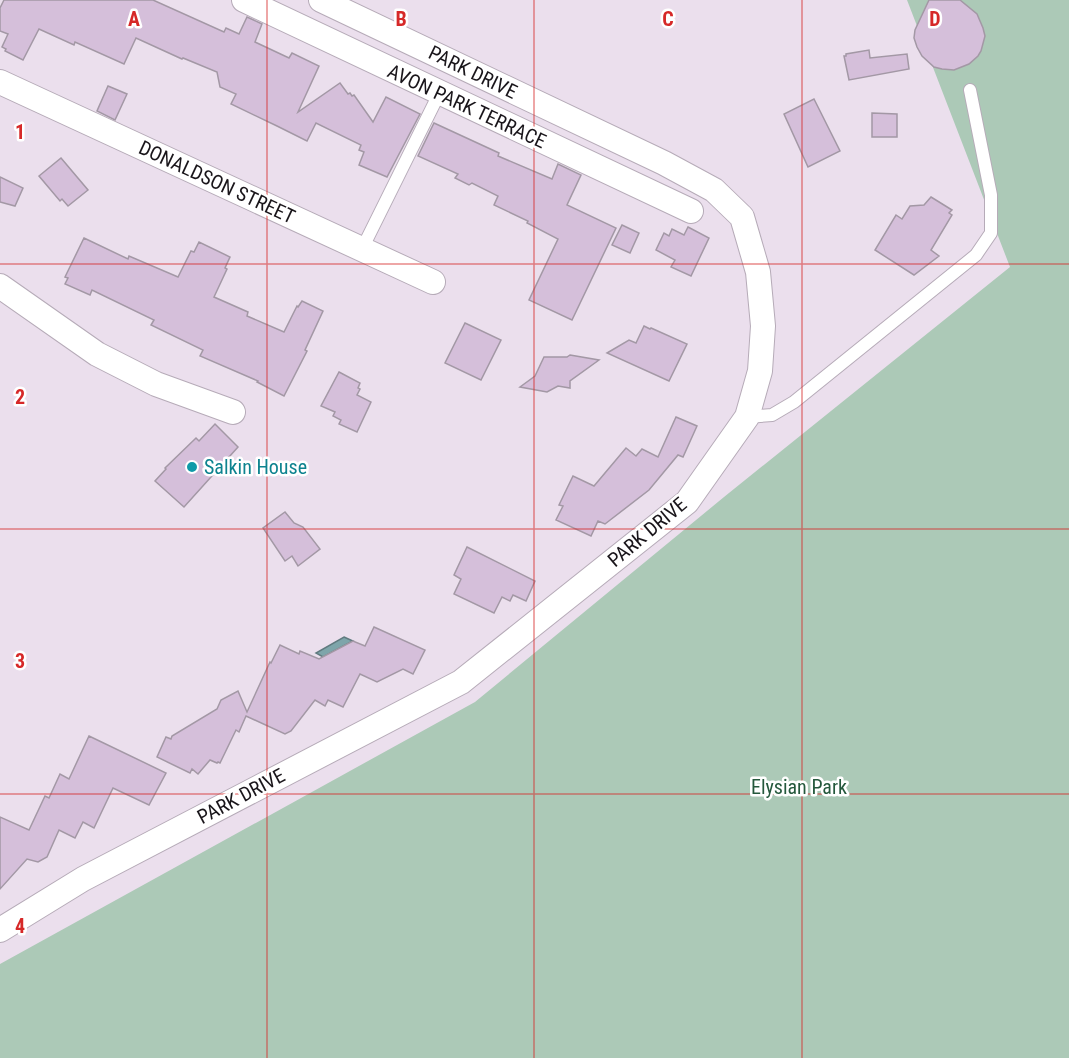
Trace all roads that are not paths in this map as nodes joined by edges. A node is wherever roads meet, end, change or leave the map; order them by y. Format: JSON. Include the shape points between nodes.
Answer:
{"nodes":[{"id":1,"x":244,"y":0,"type":"edge"},
{"id":2,"x":321,"y":0,"type":"edge"},
{"id":3,"x":0,"y":82,"type":"edge"},
{"id":4,"x":970,"y":90,"type":"dead end"},
{"id":5,"x":438,"y":92,"type":"junction"},
{"id":6,"x":691,"y":211,"type":"dead end"},
{"id":7,"x":362,"y":249,"type":"junction"},
{"id":8,"x":433,"y":282,"type":"dead end"},
{"id":9,"x":0,"y":286,"type":"edge"},
{"id":10,"x":233,"y":412,"type":"dead end"},
{"id":11,"x":747,"y":417,"type":"junction"},
{"id":12,"x":0,"y":930,"type":"edge"}],
"edges":[{"from":1,"to":5,"type":"street","name":"AVON PARK TERRACE"},
{"from":2,"to":11,"type":"street","name":"PARK DRIVE","via":[[664,163],[714,190],[742,217],[758,272],[763,326],[759,371]]},
{"from":3,"to":7,"type":"street","name":"DONALDSON STREET"},
{"from":4,"to":11,"type":"lane","via":[[991,195],[991,233],[976,255],[794,402],[772,415]]},
{"from":5,"to":6,"type":"street","name":"AVON PARK TERRACE"},
{"from":5,"to":7,"type":"lane"},
{"from":7,"to":8,"type":"street","name":"DONALDSON STREET"},
{"from":9,"to":10,"type":"street","via":[[97,354],[156,384]]},
{"from":11,"to":12,"type":"street","name":"PARK DRIVE","via":[[687,502],[461,681],[83,879]]}]}
